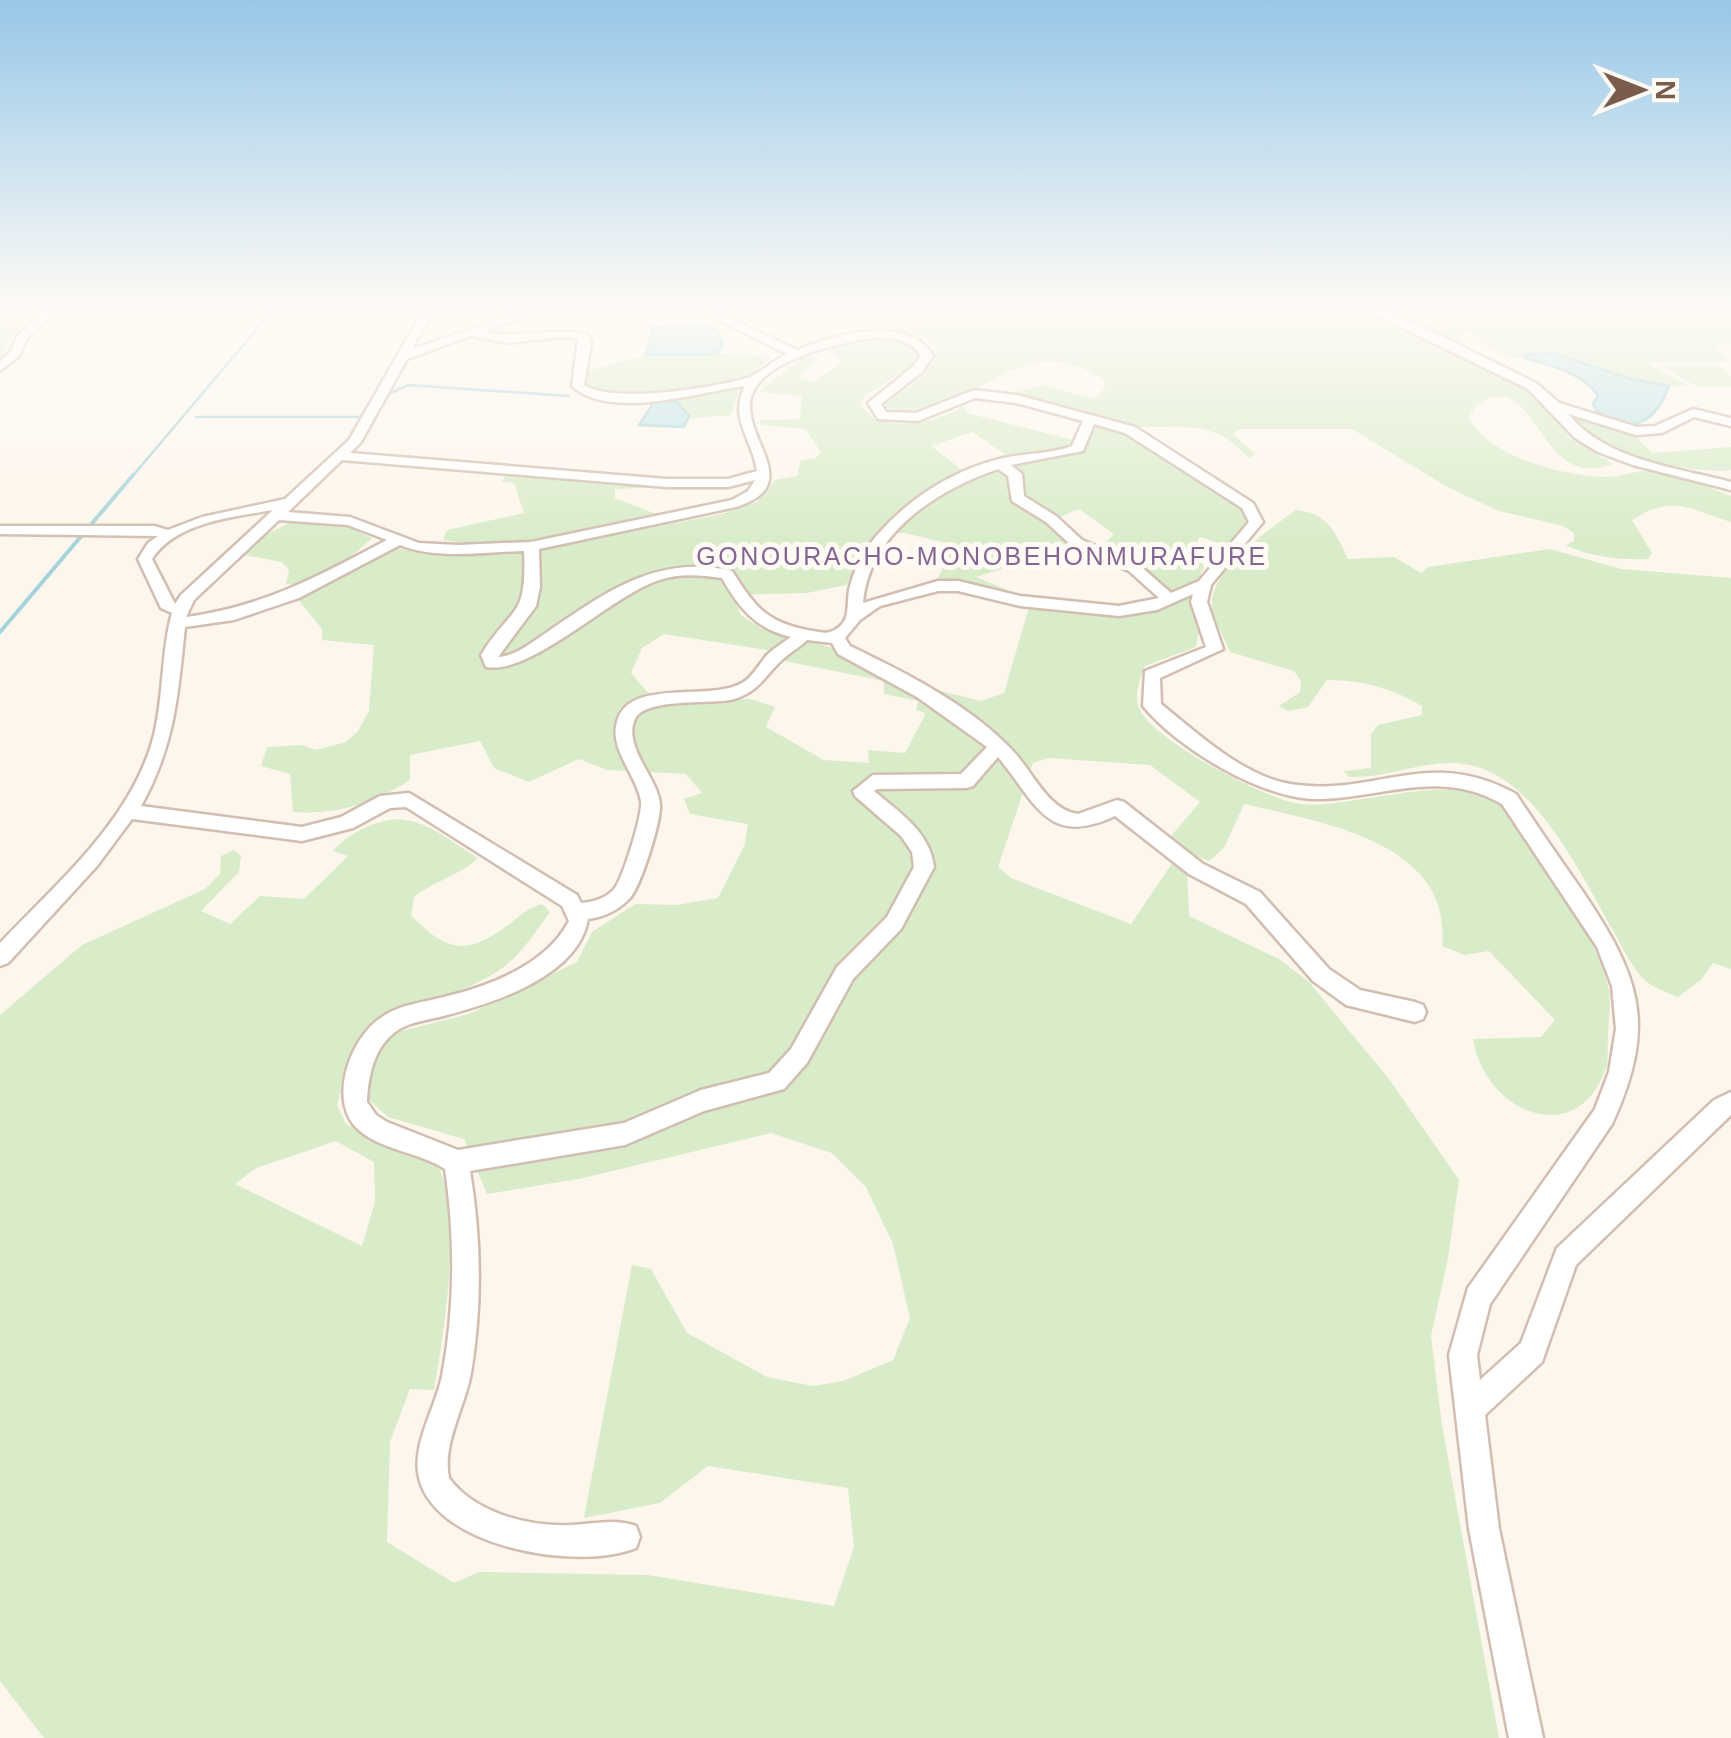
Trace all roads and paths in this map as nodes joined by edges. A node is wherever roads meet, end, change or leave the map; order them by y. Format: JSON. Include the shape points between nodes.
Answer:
{"nodes":[{"id":1,"x":386,"y":385,"type":"edge"},
{"id":2,"x":578,"y":385,"type":"edge"},
{"id":3,"x":731,"y":385,"type":"edge"},
{"id":4,"x":752,"y":385,"type":"edge"},
{"id":5,"x":897,"y":385,"type":"edge"},
{"id":6,"x":1529,"y":385,"type":"edge"},
{"id":7,"x":1555,"y":406,"type":"junction"},
{"id":8,"x":1090,"y":418,"type":"junction"},
{"id":9,"x":1731,"y":422,"type":"edge"},
{"id":10,"x":341,"y":456,"type":"junction"},
{"id":11,"x":1000,"y":464,"type":"junction"},
{"id":12,"x":764,"y":474,"type":"junction"},
{"id":13,"x":1731,"y":486,"type":"edge"},
{"id":14,"x":282,"y":509,"type":"junction"},
{"id":15,"x":0,"y":530,"type":"edge"},
{"id":16,"x":167,"y":534,"type":"junction"},
{"id":17,"x":399,"y":540,"type":"junction"},
{"id":18,"x":531,"y":546,"type":"junction"},
{"id":19,"x":1204,"y":584,"type":"junction"},
{"id":20,"x":1169,"y":599,"type":"junction"},
{"id":21,"x":179,"y":616,"type":"junction"},
{"id":22,"x":854,"y":617,"type":"junction"},
{"id":23,"x":803,"y":635,"type":"junction"},
{"id":24,"x":836,"y":638,"type":"junction"},
{"id":25,"x":998,"y":746,"type":"junction"},
{"id":26,"x":126,"y":811,"type":"junction"},
{"id":27,"x":576,"y":912,"type":"junction"},
{"id":28,"x":0,"y":956,"type":"edge"},
{"id":29,"x":1414,"y":1012,"type":"dead end"},
{"id":30,"x":1731,"y":1103,"type":"edge"},
{"id":31,"x":456,"y":1162,"type":"junction"},
{"id":32,"x":1468,"y":1411,"type":"junction"},
{"id":33,"x":625,"y":1537,"type":"dead end"},
{"id":34,"x":1526,"y":1738,"type":"edge"}],
"edges":[{"from":1,"to":10,"type":"street"},
{"from":2,"to":3,"type":"street","via":[[600,399]]},
{"from":4,"to":12,"type":"street","via":[[743,415]]},
{"from":5,"to":8,"type":"street","via":[[874,403],[889,418],[991,393]]},
{"from":6,"to":7,"type":"street"},
{"from":7,"to":9,"type":"street","via":[[1636,431],[1657,430],[1693,413]]},
{"from":7,"to":13,"type":"street","via":[[1574,431],[1604,449]]},
{"from":8,"to":11,"type":"street","via":[[1078,448]]},
{"from":8,"to":19,"type":"street","via":[[1145,437],[1254,513],[1249,535]]},
{"from":10,"to":12,"type":"street","via":[[667,482],[728,482]]},
{"from":10,"to":14,"type":"street"},
{"from":11,"to":20,"type":"street","via":[[1014,474],[1017,498],[1028,507],[1077,543],[1134,568]]},
{"from":11,"to":22,"type":"street","via":[[944,485],[902,517],[870,556]]},
{"from":12,"to":18,"type":"street","via":[[757,489],[736,503]]},
{"from":14,"to":16,"type":"street"},
{"from":14,"to":17,"type":"street","via":[[350,521]]},
{"from":14,"to":21,"type":"street","via":[[208,576]]},
{"from":15,"to":16,"type":"street"},
{"from":16,"to":21,"type":"street","via":[[145,558]]},
{"from":17,"to":18,"type":"street","via":[[447,549]]},
{"from":17,"to":21,"type":"street","via":[[293,595],[234,615]]},
{"from":18,"to":23,"type":"street","via":[[529,608],[494,645],[490,655],[499,665],[519,659],[592,606],[682,567],[727,574],[758,618]]},
{"from":19,"to":20,"type":"street"},
{"from":19,"to":32,"type":"street","via":[[1199,602],[1215,649],[1151,675],[1152,706],[1278,788],[1320,791],[1443,779],[1492,786],[1510,799],[1617,964],[1630,1043],[1620,1083],[1478,1298],[1463,1355]]},
{"from":20,"to":22,"type":"street","via":[[1118,611],[938,586],[874,603]]},
{"from":21,"to":26,"type":"street","via":[[163,734]]},
{"from":22,"to":24,"type":"street"},
{"from":23,"to":24,"type":"street"},
{"from":23,"to":27,"type":"street","via":[[750,687],[711,699],[654,698],[632,711],[624,737],[652,802],[649,818],[624,892],[601,909]]},
{"from":24,"to":25,"type":"street","via":[[844,650],[935,698]]},
{"from":25,"to":29,"type":"street","via":[[1042,802],[1066,818],[1088,819],[1117,806],[1196,869],[1253,898],[1321,974],[1354,998]]},
{"from":25,"to":31,"type":"street","via":[[966,781],[865,786],[867,799],[915,840],[924,867],[894,924],[846,973],[799,1056],[776,1082],[701,1101],[624,1134]]},
{"from":26,"to":27,"type":"street","via":[[302,834],[346,823],[387,801],[409,800],[570,901]]},
{"from":26,"to":28,"type":"street"},
{"from":27,"to":31,"type":"street","via":[[576,931],[556,955],[475,996],[396,1020],[368,1048],[354,1103],[360,1117]]},
{"from":30,"to":32,"type":"street","via":[[1566,1256],[1532,1352]]},
{"from":31,"to":33,"type":"street","via":[[462,1196],[459,1348],[452,1400],[434,1448],[435,1484],[474,1517],[534,1539]]},
{"from":32,"to":34,"type":"street"}]}
